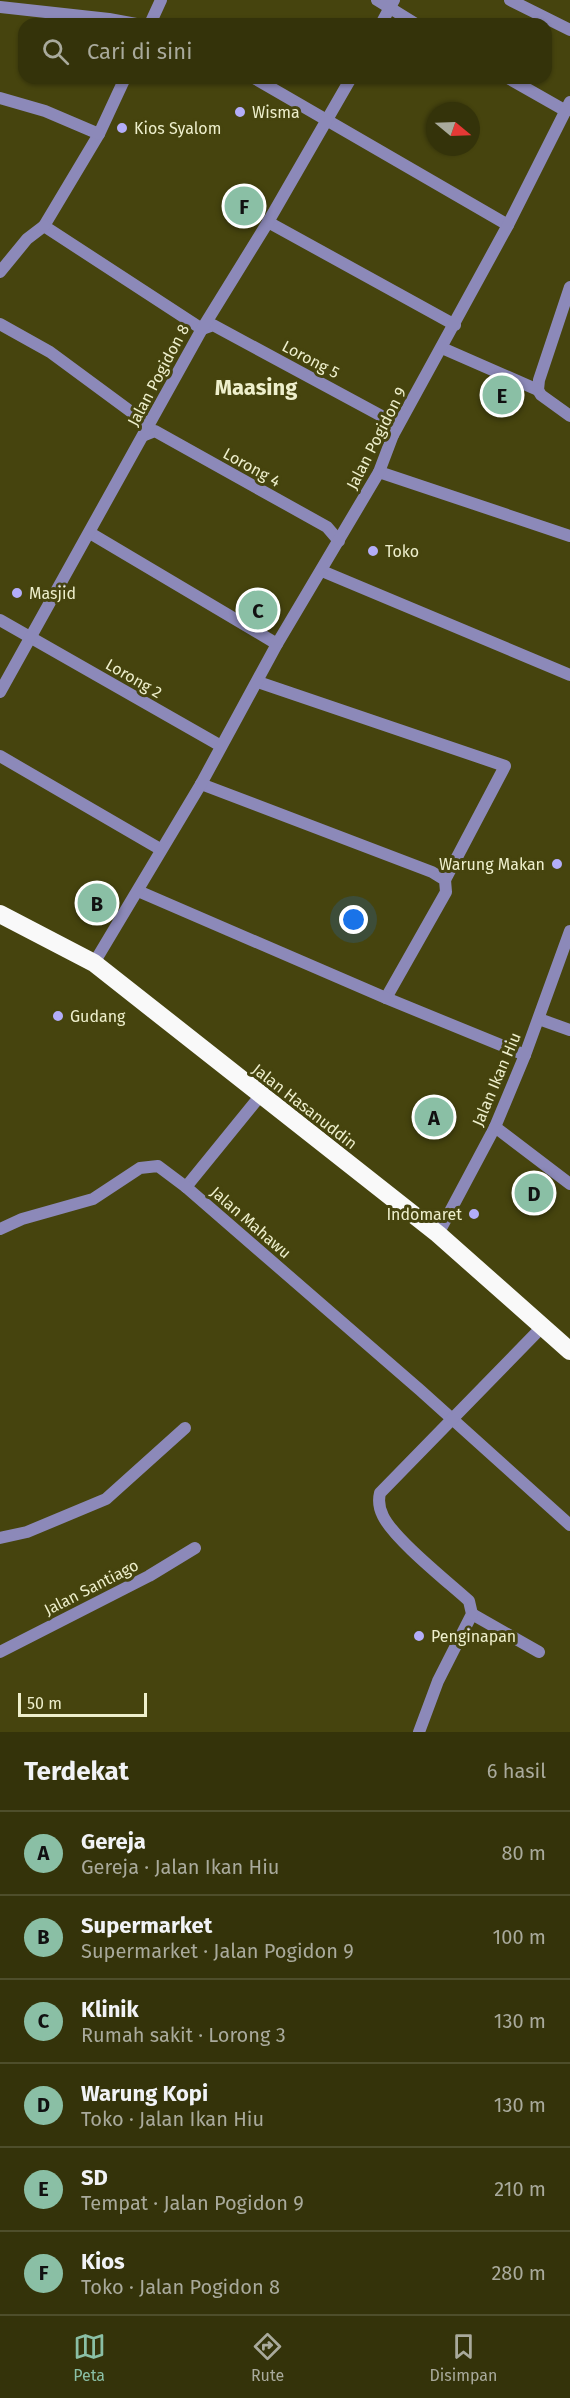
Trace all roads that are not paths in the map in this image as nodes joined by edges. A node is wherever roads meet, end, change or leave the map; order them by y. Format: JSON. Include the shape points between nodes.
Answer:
{"nodes":[{"id":1,"x":161,"y":0,"type":"edge"},
{"id":2,"x":378,"y":0,"type":"edge"},
{"id":3,"x":510,"y":0,"type":"edge"},
{"id":4,"x":392,"y":4,"type":"edge"},
{"id":5,"x":0,"y":7,"type":"edge"},
{"id":6,"x":100,"y":18,"type":"edge"},
{"id":7,"x":153,"y":18,"type":"edge"},
{"id":8,"x":384,"y":18,"type":"edge"},
{"id":9,"x":409,"y":18,"type":"edge"},
{"id":10,"x":546,"y":18,"type":"edge"},
{"id":11,"x":552,"y":21,"type":"edge"},
{"id":12,"x":570,"y":30,"type":"edge"},
{"id":13,"x":122,"y":84,"type":"edge"},
{"id":14,"x":264,"y":84,"type":"edge"},
{"id":15,"x":348,"y":84,"type":"edge"},
{"id":16,"x":521,"y":84,"type":"edge"},
{"id":17,"x":0,"y":98,"type":"edge"},
{"id":18,"x":568,"y":106,"type":"edge"},
{"id":19,"x":327,"y":121,"type":"junction"},
{"id":20,"x":99,"y":134,"type":"junction"},
{"id":21,"x":268,"y":222,"type":"junction"},
{"id":22,"x":508,"y":225,"type":"junction"},
{"id":23,"x":44,"y":226,"type":"junction"},
{"id":24,"x":0,"y":272,"type":"edge"},
{"id":25,"x":570,"y":287,"type":"edge"},
{"id":26,"x":0,"y":324,"type":"edge"},
{"id":27,"x":455,"y":325,"type":"junction"},
{"id":28,"x":202,"y":328,"type":"junction"},
{"id":29,"x":442,"y":348,"type":"junction"},
{"id":30,"x":538,"y":390,"type":"junction"},
{"id":31,"x":570,"y":416,"type":"edge"},
{"id":32,"x":147,"y":430,"type":"junction"},
{"id":33,"x":393,"y":435,"type":"junction"},
{"id":34,"x":379,"y":472,"type":"junction"},
{"id":35,"x":90,"y":533,"type":"junction"},
{"id":36,"x":570,"y":536,"type":"edge"},
{"id":37,"x":339,"y":541,"type":"junction"},
{"id":38,"x":322,"y":571,"type":"junction"},
{"id":39,"x":0,"y":620,"type":"edge"},
{"id":40,"x":30,"y":638,"type":"junction"},
{"id":41,"x":277,"y":644,"type":"junction"},
{"id":42,"x":570,"y":675,"type":"edge"},
{"id":43,"x":258,"y":682,"type":"junction"},
{"id":44,"x":0,"y":692,"type":"edge"},
{"id":45,"x":221,"y":746,"type":"junction"},
{"id":46,"x":0,"y":756,"type":"edge"},
{"id":47,"x":201,"y":784,"type":"junction"},
{"id":48,"x":160,"y":849,"type":"junction"},
{"id":49,"x":445,"y":880,"type":"junction"},
{"id":50,"x":138,"y":891,"type":"junction"},
{"id":51,"x":0,"y":914,"type":"edge"},
{"id":52,"x":570,"y":931,"type":"edge"},
{"id":53,"x":94,"y":963,"type":"junction"},
{"id":54,"x":386,"y":998,"type":"junction"},
{"id":55,"x":539,"y":1019,"type":"junction"},
{"id":56,"x":570,"y":1030,"type":"edge"},
{"id":57,"x":525,"y":1056,"type":"junction"},
{"id":58,"x":260,"y":1096,"type":"junction"},
{"id":59,"x":495,"y":1127,"type":"junction"},
{"id":60,"x":570,"y":1184,"type":"edge"},
{"id":61,"x":186,"y":1187,"type":"junction"},
{"id":62,"x":0,"y":1229,"type":"edge"},
{"id":63,"x":438,"y":1234,"type":"junction"},
{"id":64,"x":542,"y":1327,"type":"junction"},
{"id":65,"x":570,"y":1351,"type":"edge"},
{"id":66,"x":452,"y":1419,"type":"junction"},
{"id":67,"x":184,"y":1428,"type":"dead end"},
{"id":68,"x":570,"y":1525,"type":"edge"},
{"id":69,"x":0,"y":1538,"type":"edge"},
{"id":70,"x":195,"y":1548,"type":"dead end"},
{"id":71,"x":472,"y":1614,"type":"junction"},
{"id":72,"x":0,"y":1652,"type":"edge"},
{"id":73,"x":539,"y":1652,"type":"dead end"},
{"id":74,"x":419,"y":1732,"type":"edge"}],
"edges":[{"from":1,"to":7,"type":"street"},
{"from":2,"to":4,"type":"street"},
{"from":3,"to":10,"type":"street"},
{"from":4,"to":8,"type":"street"},
{"from":4,"to":9,"type":"street"},
{"from":5,"to":6,"type":"street"},
{"from":11,"to":12,"type":"street"},
{"from":13,"to":20,"type":"street"},
{"from":14,"to":19,"type":"street"},
{"from":15,"to":19,"type":"street","name":"Jalan Pogidon 8"},
{"from":16,"to":18,"type":"street"},
{"from":17,"to":20,"type":"street","via":[[45,111]]},
{"from":18,"to":22,"type":"street","name":"Jalan Pogidon 9"},
{"from":19,"to":21,"type":"street","name":"Jalan Pogidon 8"},
{"from":19,"to":22,"type":"street"},
{"from":20,"to":23,"type":"street"},
{"from":21,"to":27,"type":"street"},
{"from":21,"to":28,"type":"street","name":"Jalan Pogidon 8"},
{"from":22,"to":27,"type":"street","name":"Jalan Pogidon 9"},
{"from":23,"to":24,"type":"street","via":[[27,239]]},
{"from":23,"to":28,"type":"street"},
{"from":25,"to":30,"type":"street"},
{"from":26,"to":32,"type":"street","via":[[50,352]]},
{"from":27,"to":29,"type":"street","name":"Jalan Pogidon 9"},
{"from":28,"to":32,"type":"street","name":"Jalan Pogidon 8"},
{"from":28,"to":33,"type":"street","name":"Lorong 5","via":[[213,325],[389,420]]},
{"from":29,"to":30,"type":"street"},
{"from":29,"to":33,"type":"street","name":"Jalan Pogidon 9"},
{"from":30,"to":31,"type":"street"},
{"from":32,"to":35,"type":"street","name":"Jalan Pogidon 8"},
{"from":32,"to":37,"type":"street","name":"Lorong 4","via":[[327,527]]},
{"from":33,"to":34,"type":"street","name":"Jalan Pogidon 9"},
{"from":34,"to":36,"type":"street"},
{"from":34,"to":37,"type":"street","name":"Jalan Pogidon 9"},
{"from":35,"to":40,"type":"street","name":"Jalan Pogidon 8"},
{"from":35,"to":41,"type":"street"},
{"from":37,"to":38,"type":"street","name":"Jalan Pogidon 9"},
{"from":38,"to":41,"type":"street","name":"Jalan Pogidon 9"},
{"from":38,"to":42,"type":"street"},
{"from":39,"to":40,"type":"street","name":"Lorong 2"},
{"from":40,"to":44,"type":"street","name":"Jalan Pogidon 8"},
{"from":40,"to":45,"type":"street","name":"Lorong 2"},
{"from":41,"to":43,"type":"street","name":"Jalan Pogidon 9"},
{"from":43,"to":45,"type":"street","name":"Jalan Pogidon 9"},
{"from":43,"to":49,"type":"street","via":[[505,766]]},
{"from":45,"to":47,"type":"street","name":"Jalan Pogidon 9"},
{"from":46,"to":48,"type":"street"},
{"from":47,"to":48,"type":"street","name":"Jalan Pogidon 9"},
{"from":47,"to":49,"type":"street"},
{"from":48,"to":50,"type":"street","name":"Jalan Pogidon 9"},
{"from":49,"to":54,"type":"street","via":[[446,892]]},
{"from":50,"to":53,"type":"street","name":"Jalan Pogidon 9"},
{"from":50,"to":54,"type":"street"},
{"from":51,"to":53,"type":"highway","name":"Jalan Hasanuddin"},
{"from":52,"to":55,"type":"street","name":"Jalan Ikan Hiu"},
{"from":53,"to":58,"type":"highway","name":"Jalan Hasanuddin"},
{"from":54,"to":57,"type":"street"},
{"from":55,"to":56,"type":"street"},
{"from":55,"to":57,"type":"street","name":"Jalan Ikan Hiu"},
{"from":57,"to":59,"type":"street","name":"Jalan Ikan Hiu"},
{"from":58,"to":61,"type":"street"},
{"from":58,"to":63,"type":"highway","name":"Jalan Hasanuddin"},
{"from":59,"to":60,"type":"street"},
{"from":59,"to":63,"type":"street","name":"Jalan Ikan Hiu"},
{"from":61,"to":62,"type":"street","name":"Jalan Mahawu","via":[[158,1166],[145,1166],[93,1199]]},
{"from":61,"to":66,"type":"street","name":"Jalan Mahawu"},
{"from":63,"to":64,"type":"highway","name":"Jalan Hasanuddin"},
{"from":64,"to":65,"type":"highway","name":"Jalan Hasanuddin"},
{"from":64,"to":66,"type":"street"},
{"from":66,"to":68,"type":"street"},
{"from":66,"to":71,"type":"street","via":[[382,1489],[379,1505],[383,1518],[407,1545],[469,1601]]},
{"from":67,"to":69,"type":"street","via":[[106,1499],[27,1532]]},
{"from":70,"to":72,"type":"street","name":"Jalan Santiago","via":[[140,1581]]},
{"from":71,"to":73,"type":"street"},
{"from":71,"to":74,"type":"street","via":[[438,1681]]}]}
